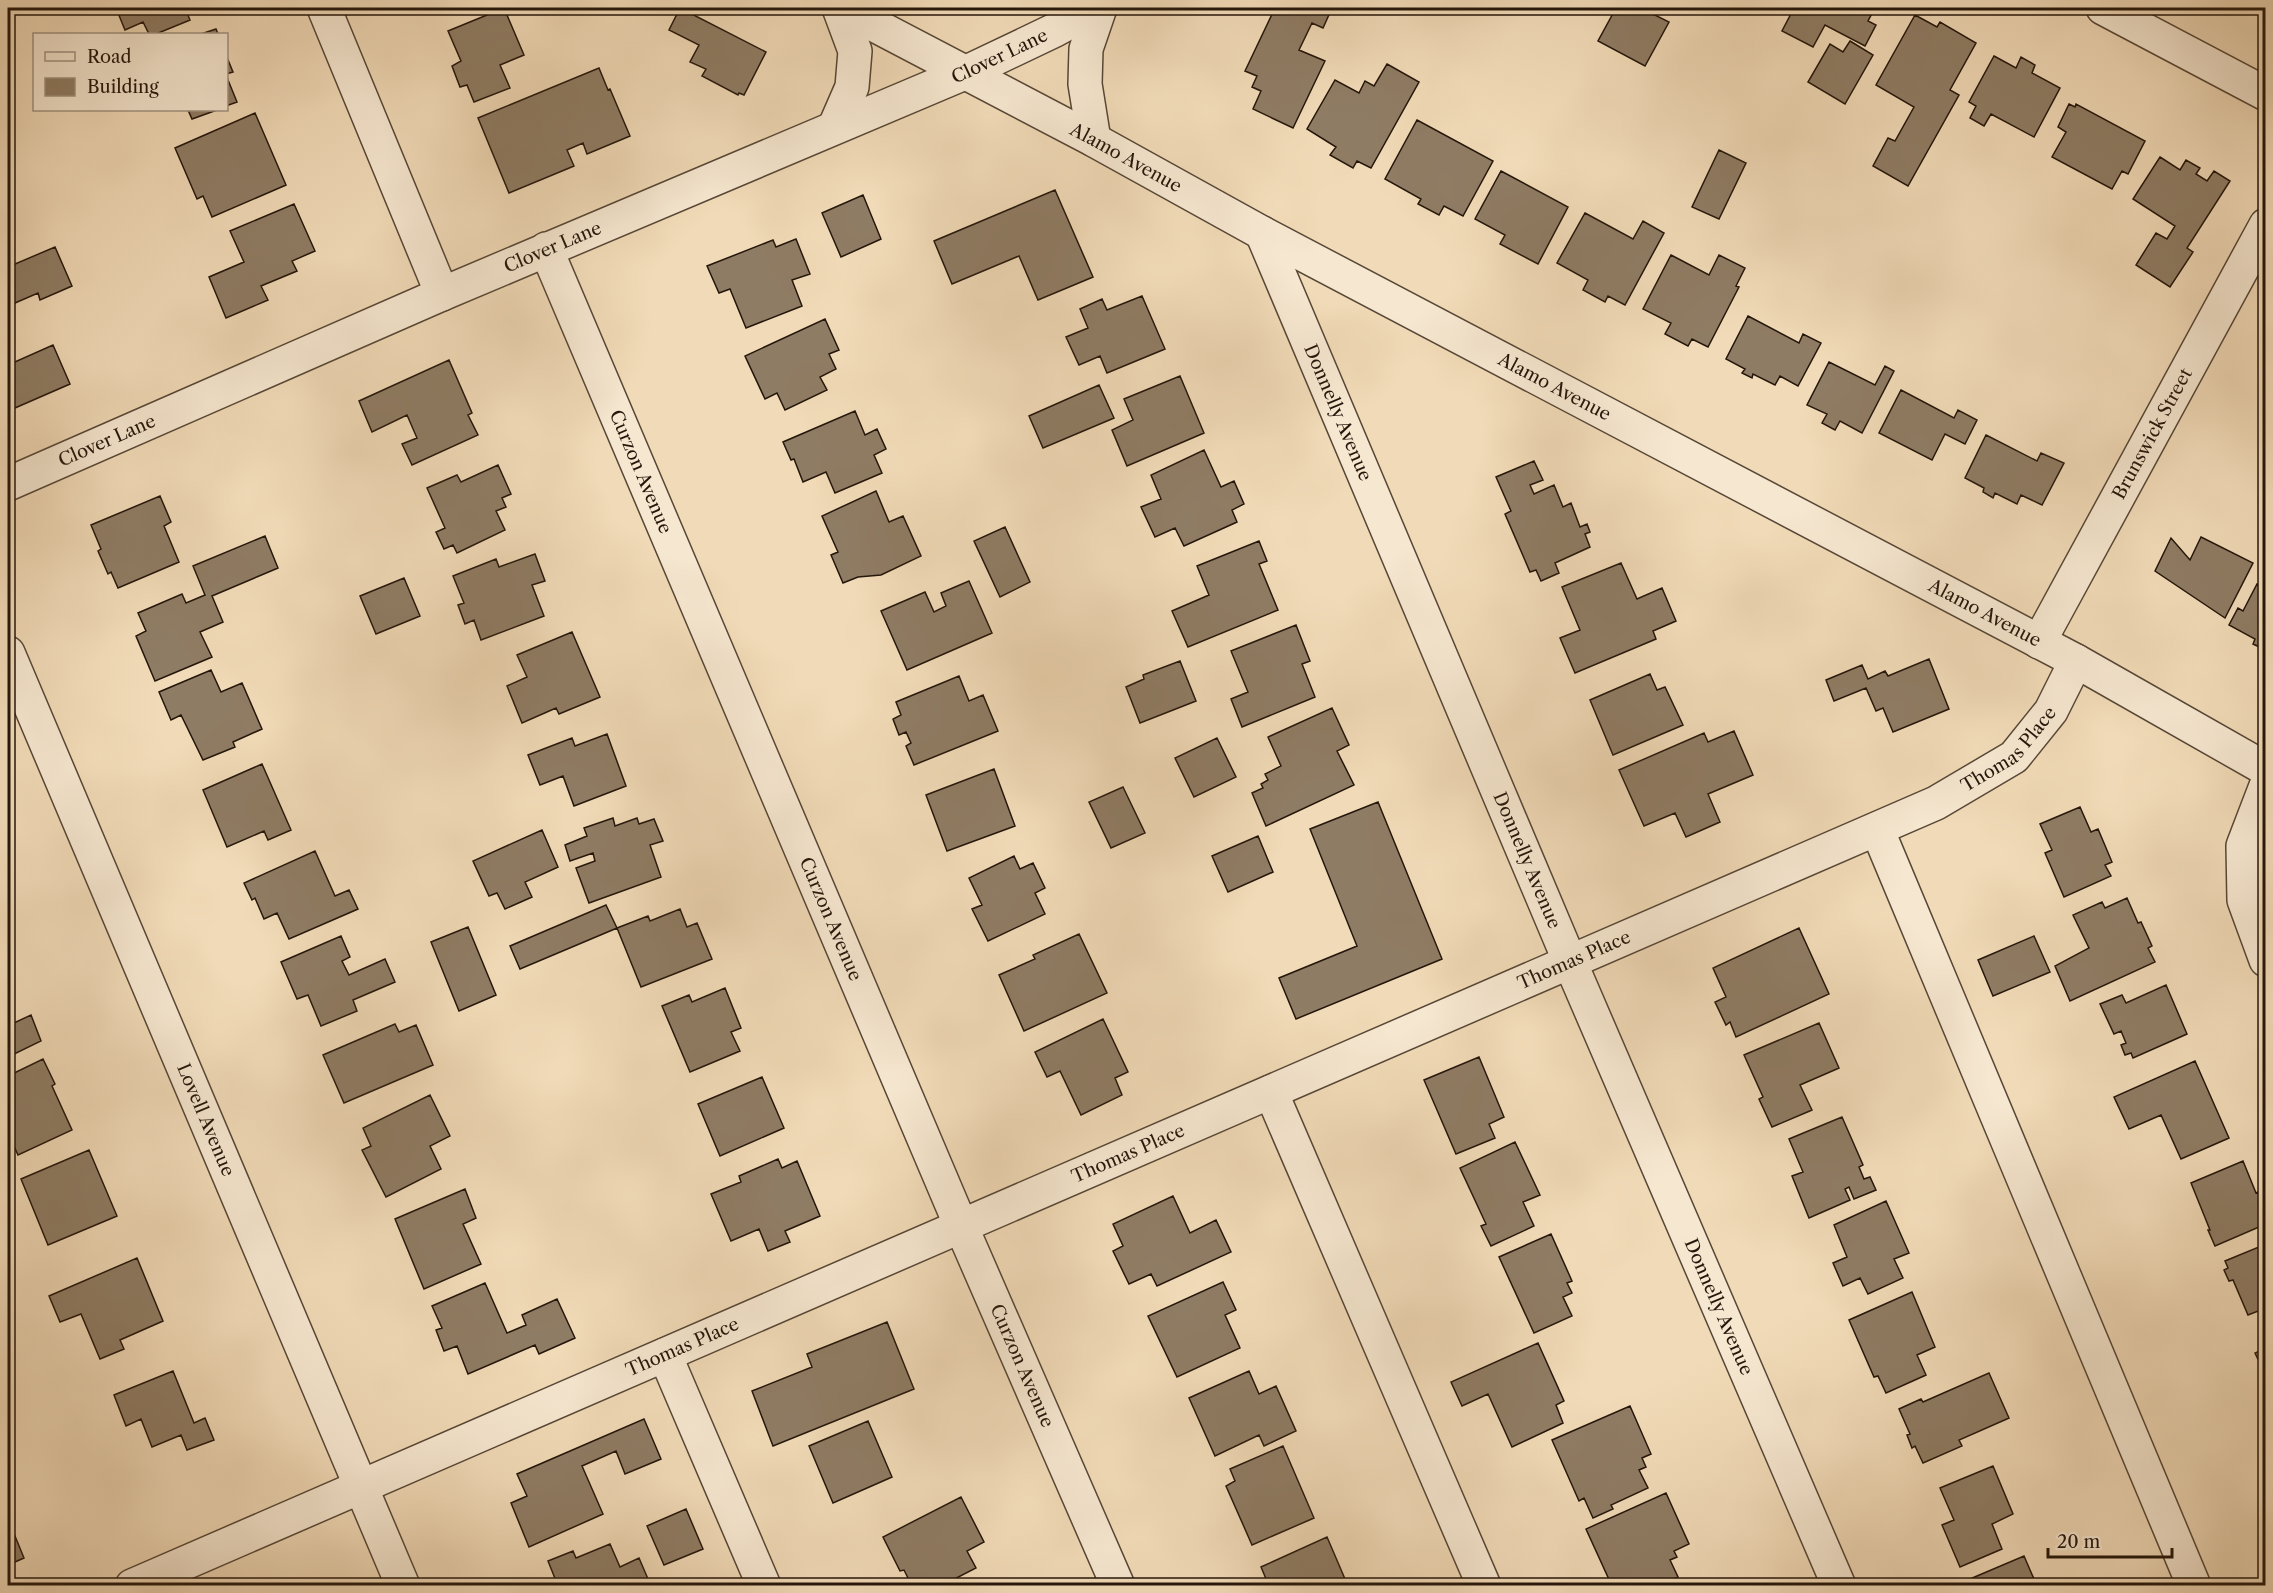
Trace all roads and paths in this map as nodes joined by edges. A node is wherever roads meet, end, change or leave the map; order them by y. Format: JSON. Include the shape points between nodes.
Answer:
{"nodes":[{"id":1,"x":324,"y":8,"type":"edge"},
{"id":2,"x":841,"y":8,"type":"edge"},
{"id":3,"x":1095,"y":8,"type":"edge"},
{"id":4,"x":1100,"y":8,"type":"edge"},
{"id":5,"x":2103,"y":8,"type":"edge"},
{"id":6,"x":967,"y":72,"type":"junction"},
{"id":7,"x":2265,"y":94,"type":"edge"},
{"id":8,"x":835,"y":126,"type":"junction"},
{"id":9,"x":1094,"y":140,"type":"junction"},
{"id":10,"x":2265,"y":225,"type":"edge"},
{"id":11,"x":1262,"y":233,"type":"junction"},
{"id":12,"x":546,"y":249,"type":"junction"},
{"id":13,"x":442,"y":294,"type":"junction"},
{"id":14,"x":8,"y":484,"type":"edge"},
{"id":15,"x":2039,"y":642,"type":"junction"},
{"id":16,"x":8,"y":653,"type":"edge"},
{"id":17,"x":2076,"y":661,"type":"junction"},
{"id":18,"x":2265,"y":769,"type":"edge"},
{"id":19,"x":2265,"y":786,"type":"edge"},
{"id":20,"x":1877,"y":829,"type":"junction"},
{"id":21,"x":2265,"y":960,"type":"edge"},
{"id":22,"x":1570,"y":962,"type":"junction"},
{"id":23,"x":1271,"y":1092,"type":"junction"},
{"id":24,"x":961,"y":1226,"type":"junction"},
{"id":25,"x":664,"y":1354,"type":"junction"},
{"id":26,"x":360,"y":1486,"type":"junction"},
{"id":27,"x":132,"y":1586,"type":"edge"},
{"id":28,"x":403,"y":1586,"type":"edge"},
{"id":29,"x":764,"y":1586,"type":"edge"},
{"id":30,"x":1118,"y":1586,"type":"edge"},
{"id":31,"x":1484,"y":1586,"type":"edge"},
{"id":32,"x":1839,"y":1586,"type":"edge"},
{"id":33,"x":2194,"y":1586,"type":"edge"}],
"edges":[{"from":1,"to":13,"type":"street"},
{"from":2,"to":6,"type":"street","name":"Alamo Avenue"},
{"from":2,"to":8,"type":"street","via":[[855,51],[852,87]]},
{"from":3,"to":6,"type":"street","name":"Clover Lane"},
{"from":4,"to":9,"type":"street","via":[[1086,49],[1085,84]]},
{"from":5,"to":7,"type":"street"},
{"from":6,"to":8,"type":"street","name":"Clover Lane"},
{"from":6,"to":9,"type":"street","name":"Alamo Avenue"},
{"from":8,"to":12,"type":"street","name":"Clover Lane"},
{"from":9,"to":11,"type":"street","name":"Alamo Avenue"},
{"from":10,"to":15,"type":"street","name":"Brunswick Street"},
{"from":11,"to":15,"type":"street","name":"Alamo Avenue"},
{"from":11,"to":22,"type":"street","name":"Donnelly Avenue"},
{"from":12,"to":13,"type":"street","name":"Clover Lane"},
{"from":12,"to":24,"type":"street","name":"Curzon Avenue"},
{"from":13,"to":14,"type":"street","name":"Clover Lane"},
{"from":15,"to":17,"type":"street","name":"Alamo Avenue"},
{"from":16,"to":26,"type":"street","name":"Lovell Avenue"},
{"from":17,"to":18,"type":"street","name":"Alamo Avenue"},
{"from":17,"to":20,"type":"street","name":"Thomas Place","via":[[2051,711],[2014,757],[1936,803]]},
{"from":19,"to":21,"type":"street","via":[[2243,846],[2244,900]]},
{"from":20,"to":22,"type":"street","name":"Thomas Place"},
{"from":20,"to":33,"type":"street"},
{"from":22,"to":23,"type":"street","name":"Thomas Place"},
{"from":22,"to":32,"type":"street","name":"Donnelly Avenue"},
{"from":23,"to":24,"type":"street","name":"Thomas Place"},
{"from":23,"to":31,"type":"street"},
{"from":24,"to":25,"type":"street","name":"Thomas Place"},
{"from":24,"to":30,"type":"street","name":"Curzon Avenue"},
{"from":25,"to":26,"type":"street","name":"Thomas Place"},
{"from":25,"to":29,"type":"street"},
{"from":26,"to":27,"type":"street","name":"Thomas Place"},
{"from":26,"to":28,"type":"street","name":"Lovell Avenue"}]}
